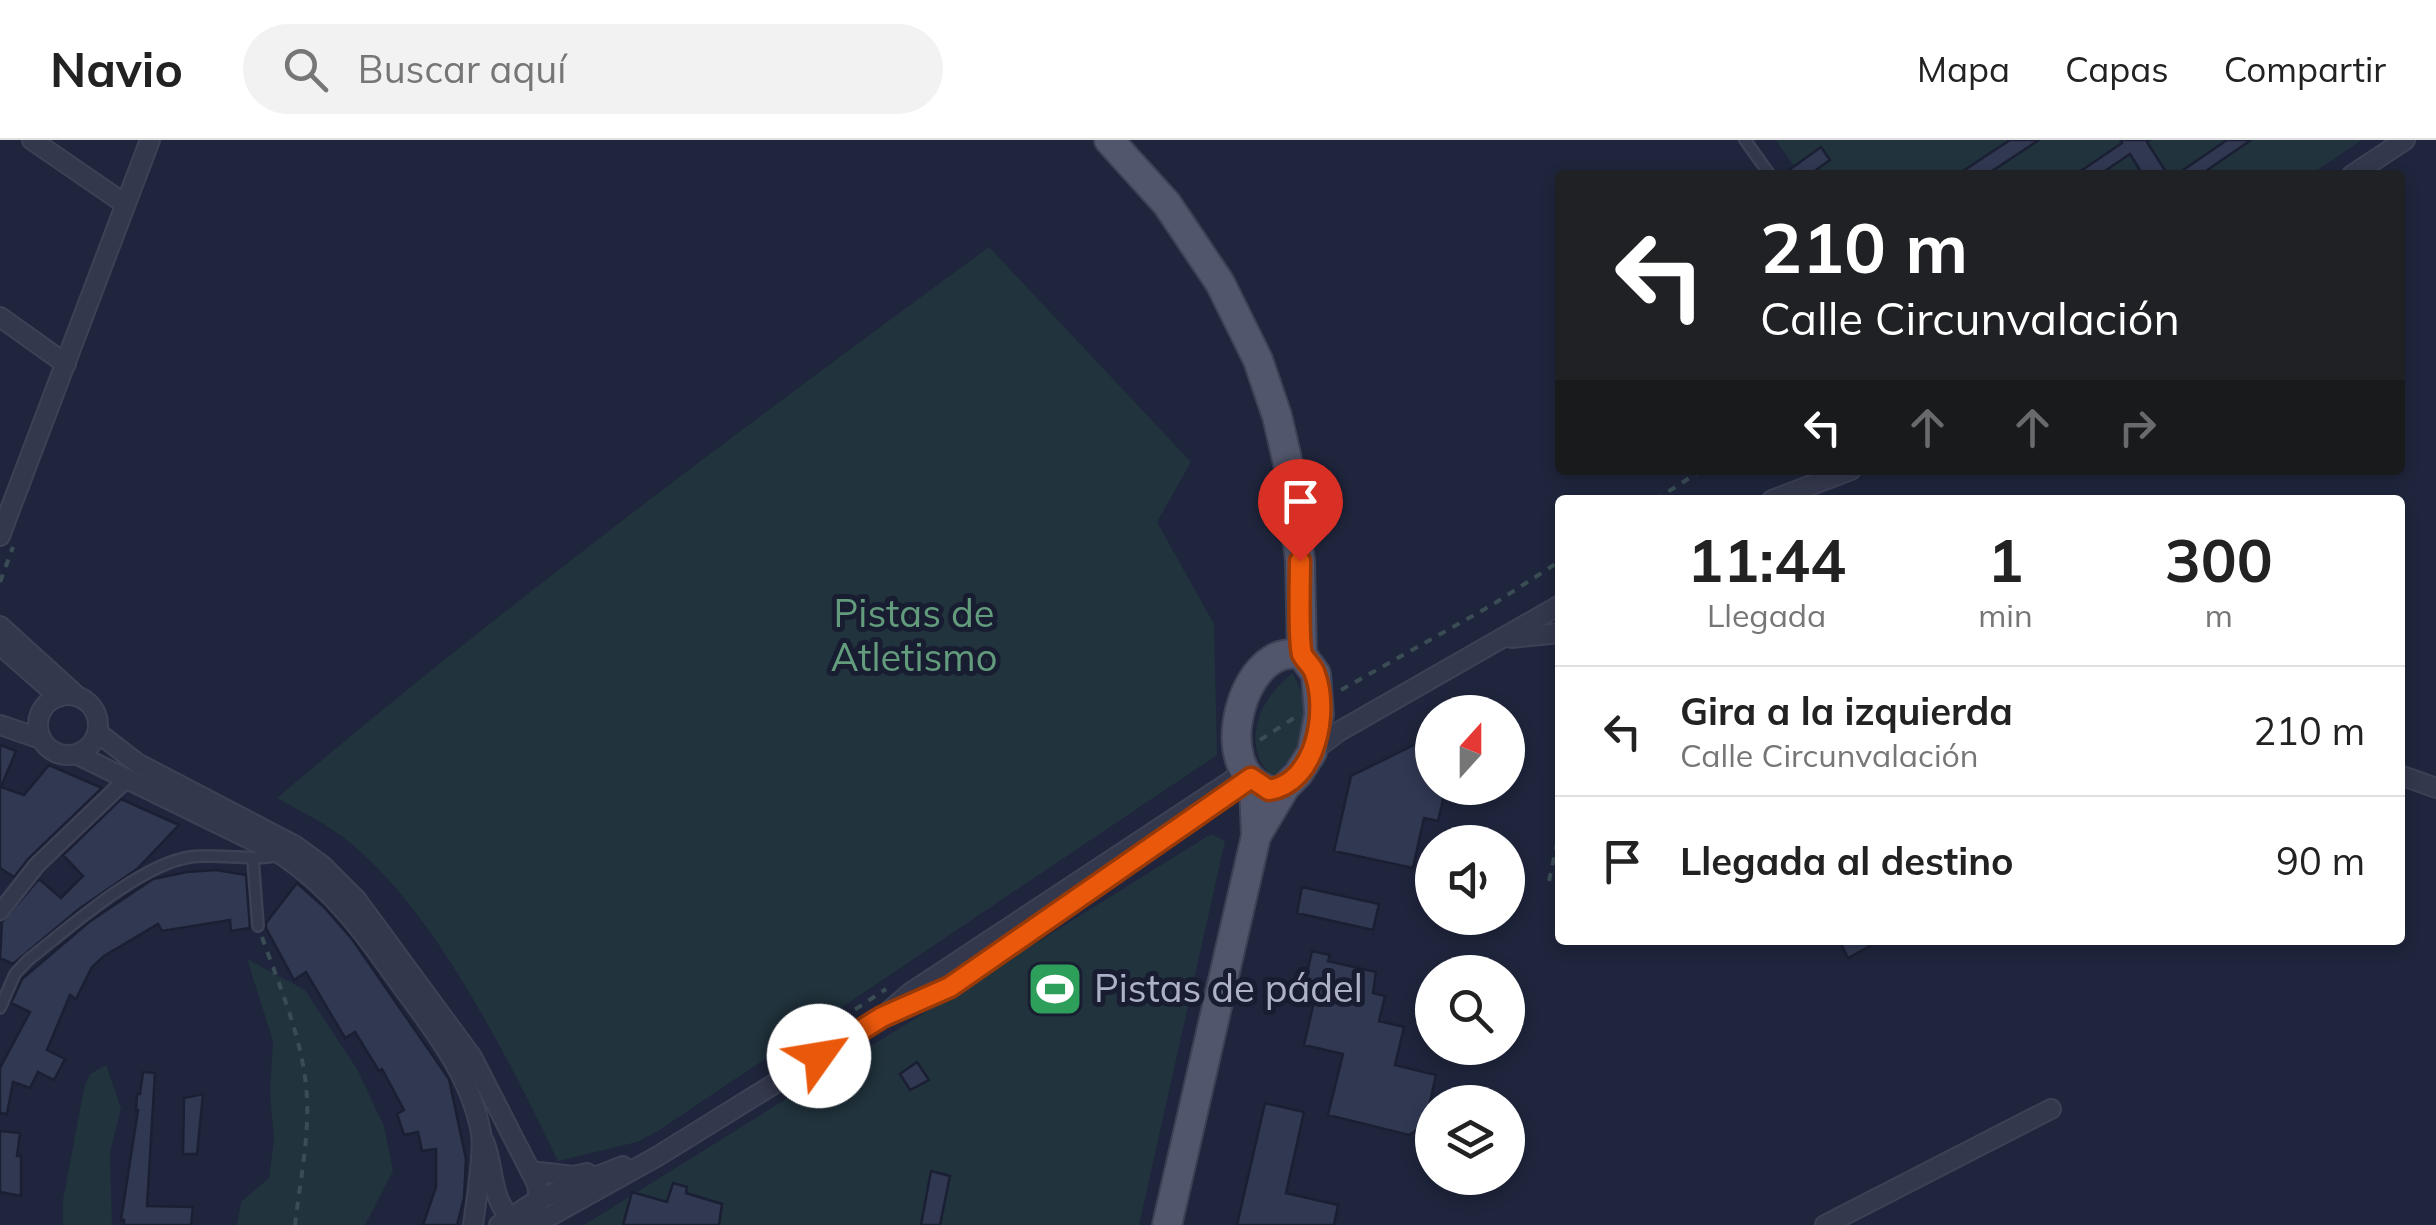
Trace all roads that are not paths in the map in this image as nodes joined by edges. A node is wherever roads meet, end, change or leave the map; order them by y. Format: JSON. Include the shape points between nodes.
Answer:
{"nodes":[{"id":1,"x":32,"y":140,"type":"edge"},
{"id":2,"x":150,"y":140,"type":"edge"},
{"id":3,"x":1109,"y":140,"type":"edge"},
{"id":4,"x":1745,"y":140,"type":"edge"},
{"id":5,"x":2405,"y":140,"type":"edge"},
{"id":6,"x":1766,"y":170,"type":"edge"},
{"id":7,"x":2360,"y":170,"type":"edge"},
{"id":8,"x":125,"y":204,"type":"junction"},
{"id":9,"x":0,"y":317,"type":"edge"},
{"id":10,"x":66,"y":364,"type":"junction"},
{"id":11,"x":1838,"y":475,"type":"edge"},
{"id":12,"x":0,"y":484,"type":"edge"},
{"id":13,"x":1785,"y":495,"type":"edge"},
{"id":14,"x":16,"y":496,"type":"junction"},
{"id":15,"x":0,"y":536,"type":"edge"},
{"id":16,"x":1555,"y":607,"type":"edge"},
{"id":17,"x":0,"y":626,"type":"edge"},
{"id":18,"x":1555,"y":633,"type":"edge"},
{"id":19,"x":1505,"y":638,"type":"junction"},
{"id":20,"x":0,"y":646,"type":"edge"},
{"id":21,"x":1293,"y":653,"type":"junction"},
{"id":22,"x":59,"y":697,"type":"junction"},
{"id":23,"x":79,"y":698,"type":"junction"},
{"id":24,"x":0,"y":726,"type":"edge"},
{"id":25,"x":98,"y":732,"type":"junction"},
{"id":26,"x":41,"y":738,"type":"junction"},
{"id":27,"x":1312,"y":752,"type":"junction"},
{"id":28,"x":76,"y":754,"type":"junction"},
{"id":29,"x":1250,"y":778,"type":"junction"},
{"id":30,"x":2405,"y":778,"type":"edge"},
{"id":31,"x":126,"y":780,"type":"junction"},
{"id":32,"x":1285,"y":786,"type":"junction"},
{"id":33,"x":2436,"y":788,"type":"edge"},
{"id":34,"x":1256,"y":836,"type":"junction"},
{"id":35,"x":282,"y":855,"type":"junction"},
{"id":36,"x":253,"y":860,"type":"junction"},
{"id":37,"x":0,"y":912,"type":"edge"},
{"id":38,"x":258,"y":926,"type":"road end"},
{"id":39,"x":0,"y":1008,"type":"edge"},
{"id":40,"x":2052,"y":1109,"type":"dead end"},
{"id":41,"x":482,"y":1136,"type":"junction"},
{"id":42,"x":658,"y":1156,"type":"junction"},
{"id":43,"x":612,"y":1169,"type":"junction"},
{"id":44,"x":530,"y":1170,"type":"junction"},
{"id":45,"x":522,"y":1218,"type":"edge"},
{"id":46,"x":473,"y":1225,"type":"edge"},
{"id":47,"x":1167,"y":1225,"type":"edge"},
{"id":48,"x":1825,"y":1225,"type":"edge"}],
"edges":[{"from":1,"to":8,"type":"street"},
{"from":2,"to":8,"type":"street"},
{"from":3,"to":21,"type":"main road","via":[[1188,231],[1220,283],[1277,416],[1298,533]]},
{"from":4,"to":6,"type":"lane"},
{"from":5,"to":7,"type":"street"},
{"from":8,"to":10,"type":"street"},
{"from":9,"to":10,"type":"street"},
{"from":10,"to":14,"type":"street"},
{"from":11,"to":13,"type":"street"},
{"from":12,"to":14,"type":"street"},
{"from":14,"to":15,"type":"street"},
{"from":16,"to":19,"type":"street"},
{"from":17,"to":23,"type":"street"},
{"from":18,"to":19,"type":"street"},
{"from":19,"to":27,"type":"street"},
{"from":20,"to":22,"type":"street"},
{"from":21,"to":27,"type":"main road","via":[[1316,674],[1320,702]]},
{"from":21,"to":29,"type":"main road","via":[[1274,657],[1238,713],[1238,754]]},
{"from":22,"to":23,"type":"street"},
{"from":22,"to":26,"type":"street","via":[[39,718]]},
{"from":23,"to":25,"type":"street","via":[[94,711]]},
{"from":24,"to":26,"type":"street"},
{"from":25,"to":28,"type":"street"},
{"from":25,"to":44,"type":"street","via":[[136,763],[294,845],[356,898],[472,1057]]},
{"from":26,"to":28,"type":"street","via":[[56,752]]},
{"from":27,"to":32,"type":"main road"},
{"from":28,"to":31,"type":"street"},
{"from":29,"to":32,"type":"main road","via":[[1269,790]]},
{"from":29,"to":34,"type":"main road"},
{"from":29,"to":42,"type":"street"},
{"from":30,"to":33,"type":"street"},
{"from":31,"to":35,"type":"street"},
{"from":31,"to":37,"type":"street"},
{"from":32,"to":34,"type":"main road"},
{"from":34,"to":47,"type":"main road"},
{"from":35,"to":36,"type":"lane"},
{"from":35,"to":41,"type":"street","via":[[351,915],[446,1047]]},
{"from":36,"to":38,"type":"lane"},
{"from":36,"to":39,"type":"lane","via":[[187,858],[138,878],[28,960]]},
{"from":40,"to":48,"type":"street"},
{"from":41,"to":45,"type":"street","via":[[496,1200]]},
{"from":41,"to":46,"type":"street"},
{"from":42,"to":43,"type":"street"},
{"from":42,"to":45,"type":"street"},
{"from":43,"to":44,"type":"street","via":[[574,1176]]},
{"from":43,"to":45,"type":"street"},
{"from":44,"to":45,"type":"street"}]}
